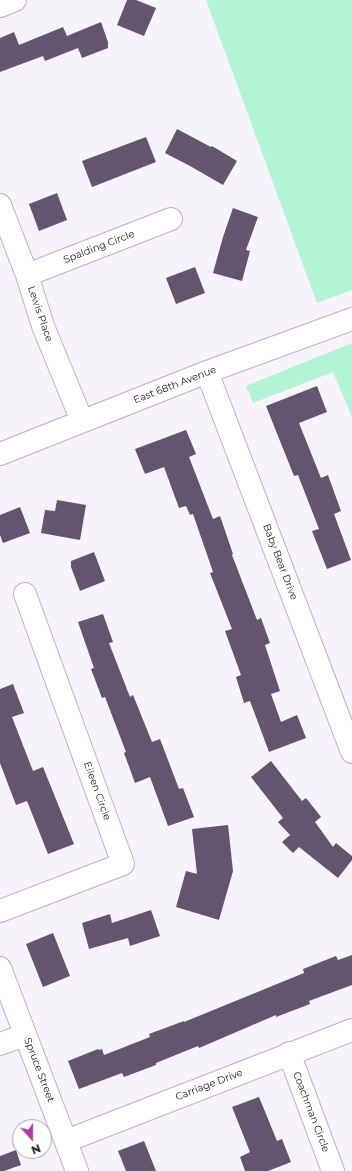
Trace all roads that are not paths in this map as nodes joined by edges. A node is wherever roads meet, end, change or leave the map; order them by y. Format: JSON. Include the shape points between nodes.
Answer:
{"nodes":[{"id":1,"x":15,"y":0,"type":"edge"},
{"id":2,"x":0,"y":6,"type":"edge"},
{"id":3,"x":0,"y":206,"type":"edge"},
{"id":4,"x":171,"y":219,"type":"dead end"},
{"id":5,"x":27,"y":275,"type":"junction"},
{"id":6,"x":352,"y":319,"type":"edge"},
{"id":7,"x":207,"y":372,"type":"junction"},
{"id":8,"x":82,"y":421,"type":"junction"},
{"id":9,"x":0,"y":454,"type":"edge"},
{"id":10,"x":25,"y":594,"type":"dead end"},
{"id":11,"x":352,"y":752,"type":"edge"},
{"id":12,"x":0,"y":911,"type":"edge"},
{"id":13,"x":0,"y":968,"type":"edge"},
{"id":14,"x":352,"y":1030,"type":"edge"},
{"id":15,"x":25,"y":1035,"type":"junction"},
{"id":16,"x":0,"y":1044,"type":"edge"},
{"id":17,"x":289,"y":1054,"type":"junction"},
{"id":18,"x":66,"y":1141,"type":"junction"},
{"id":19,"x":77,"y":1171,"type":"edge"},
{"id":20,"x":333,"y":1171,"type":"edge"}],
"edges":[{"from":1,"to":2,"type":"street"},
{"from":3,"to":5,"type":"street","name":"Lewis Place"},
{"from":4,"to":5,"type":"street","name":"Spalding Circle"},
{"from":5,"to":8,"type":"street","name":"Lewis Place","via":[[43,326]]},
{"from":6,"to":7,"type":"street","name":"East 68th Avenue"},
{"from":7,"to":8,"type":"street","name":"East 68th Avenue"},
{"from":7,"to":11,"type":"street","name":"Baby Bear Drive"},
{"from":8,"to":9,"type":"street","name":"East 68th Avenue"},
{"from":10,"to":12,"type":"street","name":"Eileen Circle","via":[[123,864]]},
{"from":13,"to":15,"type":"street","name":"Spruce Street"},
{"from":14,"to":17,"type":"street","name":"Carriage Drive"},
{"from":15,"to":16,"type":"street"},
{"from":15,"to":18,"type":"street","name":"Spruce Street"},
{"from":17,"to":18,"type":"street","name":"Carriage Drive"},
{"from":17,"to":20,"type":"street","name":"Coachman Circle"},
{"from":18,"to":19,"type":"street","name":"Spruce Street"}]}
